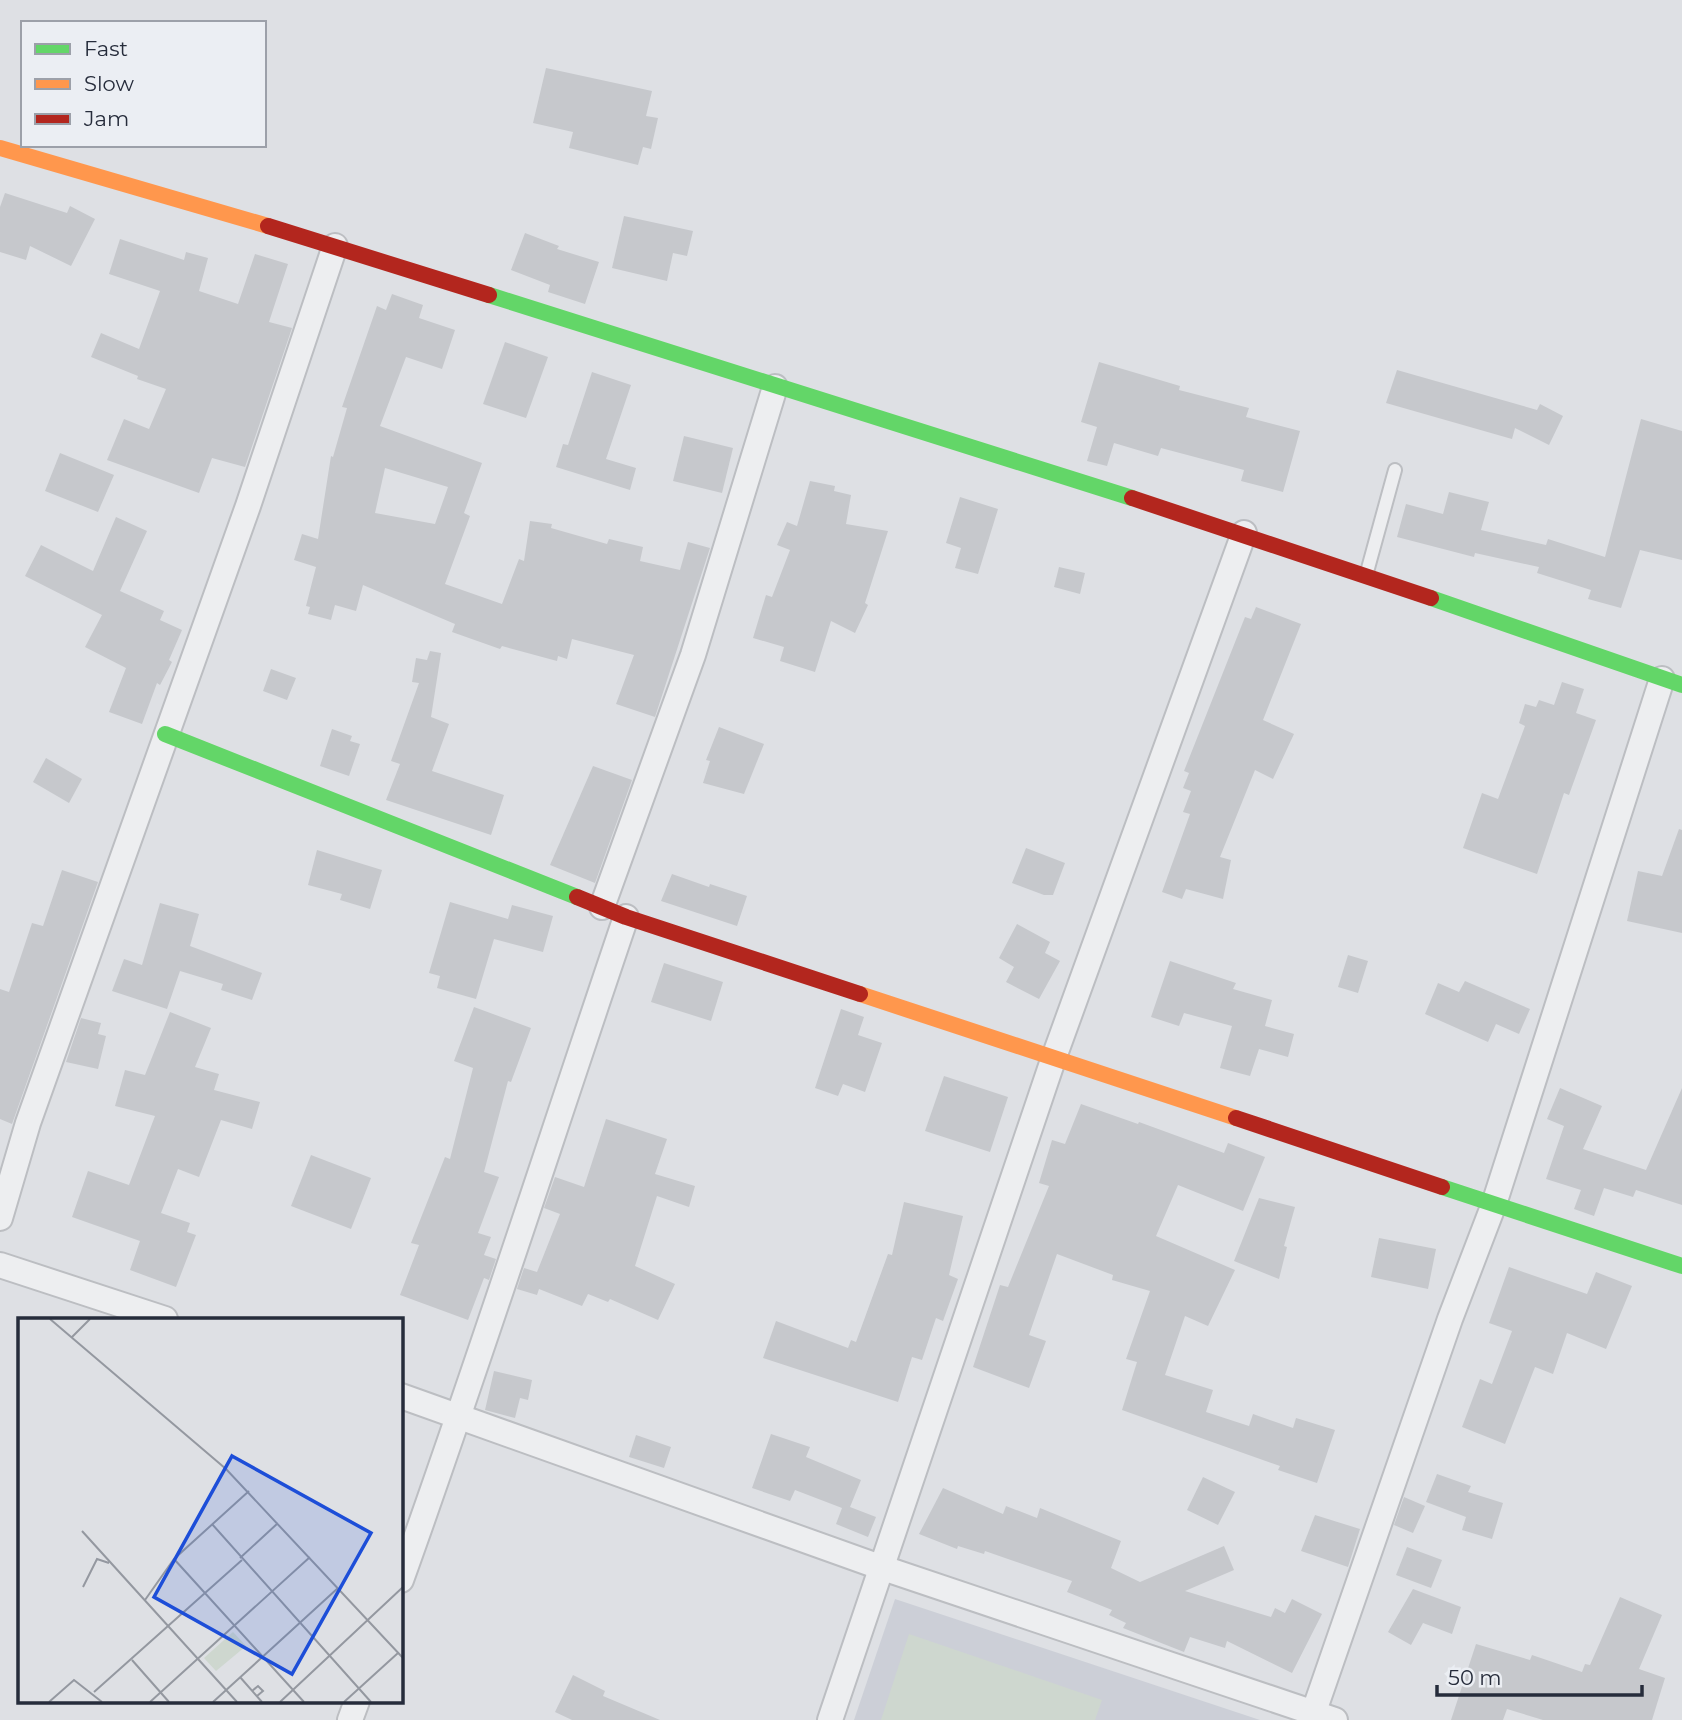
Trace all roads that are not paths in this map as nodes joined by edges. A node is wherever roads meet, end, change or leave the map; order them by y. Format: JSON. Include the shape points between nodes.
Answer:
{"nodes":[{"id":1,"x":0,"y":148,"type":"edge"},
{"id":2,"x":335,"y":246,"type":"junction"},
{"id":3,"x":775,"y":387,"type":"junction"},
{"id":4,"x":1395,"y":470,"type":"dead end"},
{"id":5,"x":1244,"y":533,"type":"junction"},
{"id":6,"x":1366,"y":575,"type":"junction"},
{"id":7,"x":1672,"y":682,"type":"edge"},
{"id":8,"x":165,"y":734,"type":"junction"},
{"id":9,"x":602,"y":907,"type":"junction"},
{"id":10,"x":626,"y":917,"type":"junction"},
{"id":11,"x":1053,"y":1060,"type":"junction"},
{"id":12,"x":1494,"y":1204,"type":"junction"},
{"id":13,"x":0,"y":1218,"type":"edge"},
{"id":14,"x":0,"y":1265,"type":"edge"},
{"id":15,"x":1682,"y":1266,"type":"edge"},
{"id":16,"x":162,"y":1318,"type":"edge"},
{"id":17,"x":402,"y":1396,"type":"edge"},
{"id":18,"x":460,"y":1416,"type":"junction"},
{"id":19,"x":880,"y":1567,"type":"junction"},
{"id":20,"x":402,"y":1577,"type":"edge"},
{"id":21,"x":357,"y":1702,"type":"edge"},
{"id":22,"x":1320,"y":1718,"type":"edge"},
{"id":23,"x":350,"y":1720,"type":"edge"},
{"id":24,"x":830,"y":1720,"type":"edge"}],
"edges":[{"from":1,"to":2,"type":"street"},
{"from":2,"to":3,"type":"street"},
{"from":2,"to":8,"type":"street"},
{"from":3,"to":5,"type":"street"},
{"from":3,"to":9,"type":"street","via":[[693,655]]},
{"from":4,"to":6,"type":"lane"},
{"from":5,"to":6,"type":"street"},
{"from":5,"to":11,"type":"street"},
{"from":6,"to":7,"type":"street"},
{"from":7,"to":12,"type":"street"},
{"from":8,"to":9,"type":"street"},
{"from":8,"to":13,"type":"street","via":[[28,1123]]},
{"from":9,"to":10,"type":"street"},
{"from":10,"to":11,"type":"street"},
{"from":10,"to":18,"type":"street"},
{"from":11,"to":12,"type":"street"},
{"from":11,"to":19,"type":"street"},
{"from":12,"to":15,"type":"street"},
{"from":12,"to":22,"type":"street","via":[[1450,1319]]},
{"from":14,"to":16,"type":"street"},
{"from":17,"to":18,"type":"street"},
{"from":18,"to":19,"type":"street"},
{"from":18,"to":20,"type":"street"},
{"from":19,"to":22,"type":"street"},
{"from":19,"to":24,"type":"street"},
{"from":21,"to":23,"type":"street"}]}
